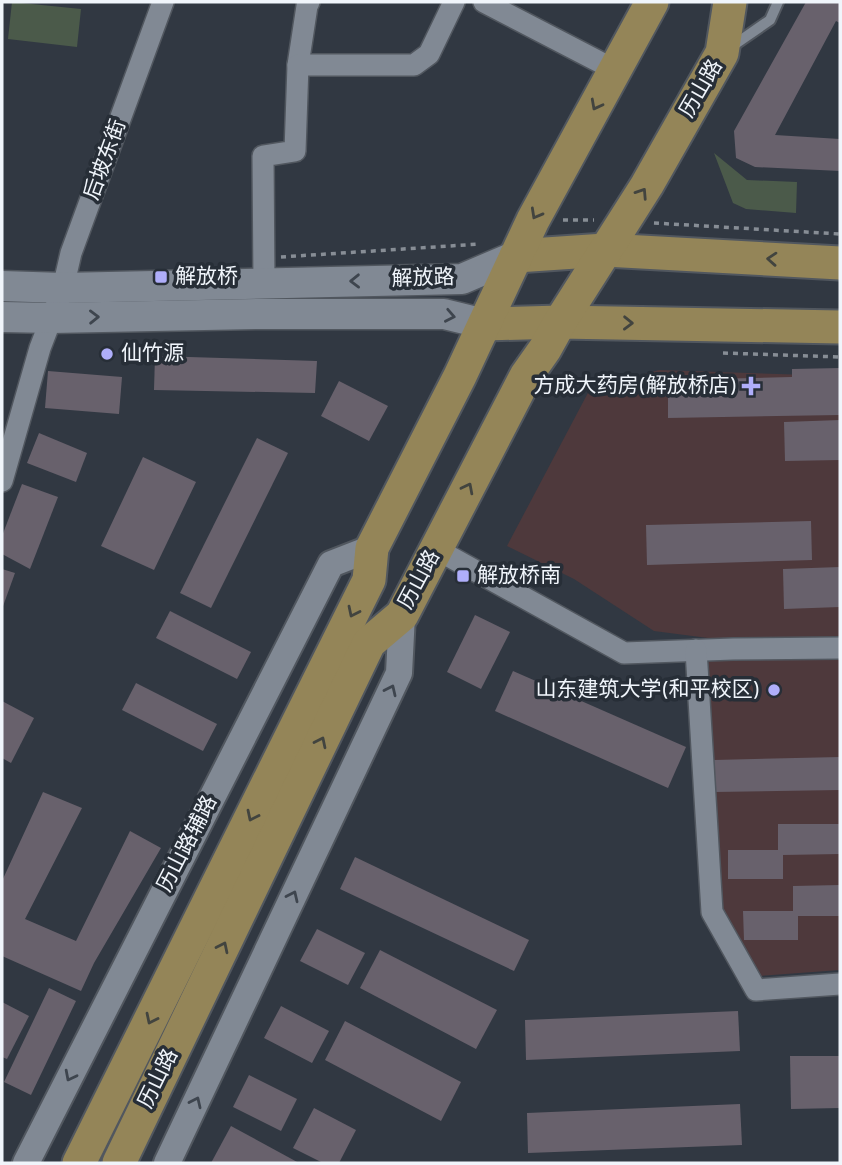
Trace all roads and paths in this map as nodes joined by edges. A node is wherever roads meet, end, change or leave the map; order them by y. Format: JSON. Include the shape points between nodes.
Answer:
{"nodes":[{"id":1,"x":163,"y":2,"type":"edge"},
{"id":2,"x":309,"y":2,"type":"edge"},
{"id":3,"x":454,"y":2,"type":"edge"},
{"id":4,"x":484,"y":2,"type":"edge"},
{"id":5,"x":652,"y":2,"type":"edge"},
{"id":6,"x":730,"y":2,"type":"edge"},
{"id":7,"x":778,"y":2,"type":"edge"},
{"id":8,"x":723,"y":53,"type":"junction"},
{"id":9,"x":298,"y":65,"type":"junction"},
{"id":10,"x":615,"y":70,"type":"junction"},
{"id":11,"x":533,"y":220,"type":"junction"},
{"id":12,"x":624,"y":220,"type":"junction"},
{"id":13,"x":840,"y":234,"type":"edge"},
{"id":14,"x":482,"y":244,"type":"dead end"},
{"id":15,"x":605,"y":250,"type":"junction"},
{"id":16,"x":516,"y":256,"type":"junction"},
{"id":17,"x":840,"y":264,"type":"edge"},
{"id":18,"x":268,"y":270,"type":"junction"},
{"id":19,"x":2,"y":286,"type":"edge"},
{"id":20,"x":64,"y":288,"type":"junction"},
{"id":21,"x":2,"y":317,"type":"edge"},
{"id":22,"x":52,"y":318,"type":"junction"},
{"id":23,"x":560,"y":322,"type":"junction"},
{"id":24,"x":485,"y":324,"type":"junction"},
{"id":25,"x":840,"y":327,"type":"edge"},
{"id":26,"x":715,"y":352,"type":"dead end"},
{"id":27,"x":840,"y":357,"type":"edge"},
{"id":28,"x":2,"y":481,"type":"edge"},
{"id":29,"x":372,"y":548,"type":"junction"},
{"id":30,"x":436,"y":549,"type":"junction"},
{"id":31,"x":402,"y":615,"type":"junction"},
{"id":32,"x":840,"y":649,"type":"edge"},
{"id":33,"x":696,"y":650,"type":"junction"},
{"id":34,"x":840,"y":984,"type":"edge"},
{"id":35,"x":26,"y":1163,"type":"edge"},
{"id":36,"x":79,"y":1163,"type":"edge"},
{"id":37,"x":119,"y":1163,"type":"edge"},
{"id":38,"x":167,"y":1163,"type":"edge"}],
"edges":[{"from":1,"to":20,"type":"street","name":"后坡东街","via":[[71,253]]},
{"from":2,"to":9,"type":"street"},
{"from":3,"to":9,"type":"street","via":[[429,54],[414,65]]},
{"from":4,"to":10,"type":"street"},
{"from":5,"to":10,"type":"main road","name":"历山路"},
{"from":6,"to":8,"type":"main road","name":"历山路"},
{"from":7,"to":8,"type":"lane","via":[[770,20]]},
{"from":12,"to":8,"type":"main road","name":"历山路","one_way":true},
{"from":9,"to":18,"type":"street","via":[[295,151],[263,156]]},
{"from":10,"to":11,"type":"main road","name":"历山路","one_way":true},
{"from":11,"to":12,"type":"path"},
{"from":11,"to":16,"type":"main road","name":"历山路"},
{"from":12,"to":13,"type":"path"},
{"from":12,"to":15,"type":"main road","name":"历山路"},
{"from":14,"to":18,"type":"path"},
{"from":15,"to":16,"type":"main road","name":"解放路"},
{"from":17,"to":15,"type":"main road","name":"解放路","one_way":true},
{"from":15,"to":23,"type":"main road","name":"历山路"},
{"from":16,"to":18,"type":"main road","name":"解放路","one_way":true,"via":[[462,279]]},
{"from":16,"to":24,"type":"main road","name":"历山路"},
{"from":18,"to":20,"type":"main road","name":"解放路"},
{"from":19,"to":20,"type":"main road","name":"解放路"},
{"from":20,"to":22,"type":"street","name":"后坡东街"},
{"from":21,"to":22,"type":"main road","name":"解放路"},
{"from":22,"to":24,"type":"main road","name":"解放路","one_way":true,"via":[[444,313]]},
{"from":22,"to":28,"type":"street","name":"后坡东街"},
{"from":23,"to":24,"type":"main road","name":"解放路"},
{"from":23,"to":25,"type":"main road","name":"解放路","one_way":true},
{"from":30,"to":23,"type":"main road","name":"历山路","one_way":true,"via":[[526,376]]},
{"from":24,"to":29,"type":"main road","name":"历山路"},
{"from":26,"to":27,"type":"path"},
{"from":29,"to":35,"type":"street","name":"历山路辅路","one_way":true,"via":[[331,564]]},
{"from":29,"to":36,"type":"main road","name":"历山路","one_way":true,"via":[[369,580]]},
{"from":30,"to":31,"type":"main road","name":"历山路"},
{"from":30,"to":33,"type":"street","via":[[624,653]]},
{"from":37,"to":31,"type":"main road","name":"历山路","one_way":true,"via":[[369,643]]},
{"from":38,"to":31,"type":"street","one_way":true,"via":[[399,673]]},
{"from":32,"to":33,"type":"street"},
{"from":33,"to":34,"type":"street","via":[[712,912],[756,990]]}]}
